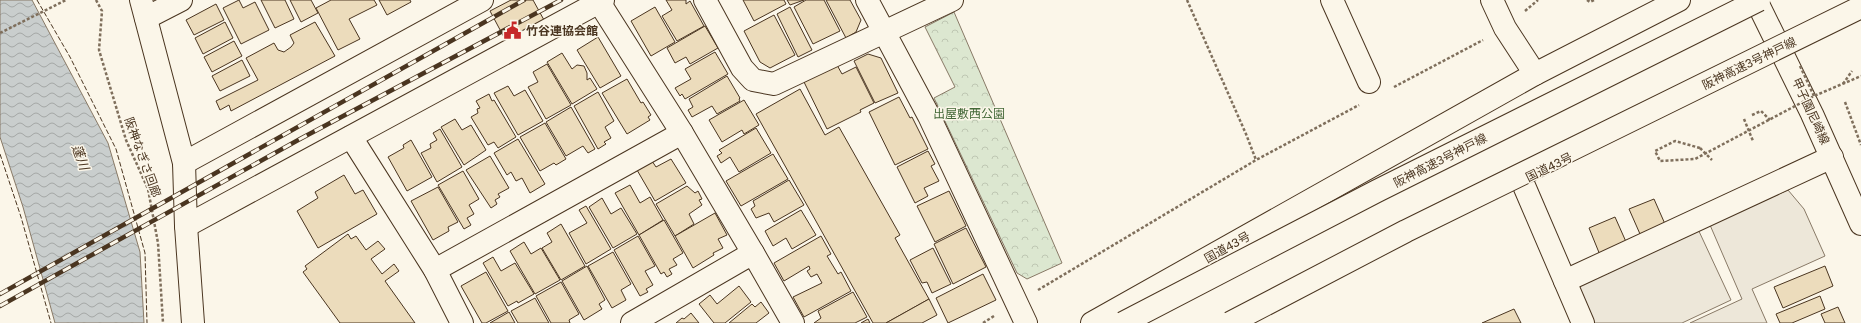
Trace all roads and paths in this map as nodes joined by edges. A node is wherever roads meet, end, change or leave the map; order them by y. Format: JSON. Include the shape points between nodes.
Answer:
{"nodes":[{"id":1,"x":66,"y":0,"type":"edge"},
{"id":2,"x":96,"y":0,"type":"edge"},
{"id":3,"x":181,"y":0,"type":"edge"},
{"id":4,"x":482,"y":0,"type":"edge"},
{"id":5,"x":705,"y":0,"type":"edge"},
{"id":6,"x":867,"y":0,"type":"edge"},
{"id":7,"x":952,"y":0,"type":"edge"},
{"id":8,"x":1187,"y":0,"type":"edge"},
{"id":9,"x":1332,"y":0,"type":"edge"},
{"id":10,"x":1492,"y":0,"type":"edge"},
{"id":11,"x":1538,"y":0,"type":"edge"},
{"id":12,"x":1587,"y":0,"type":"edge"},
{"id":13,"x":1594,"y":0,"type":"edge"},
{"id":14,"x":1679,"y":0,"type":"edge"},
{"id":15,"x":1756,"y":0,"type":"edge"},
{"id":16,"x":1759,"y":0,"type":"edge"},
{"id":17,"x":601,"y":1,"type":"edge"},
{"id":18,"x":1861,"y":7,"type":"edge"},
{"id":19,"x":144,"y":9,"type":"edge"},
{"id":20,"x":1861,"y":12,"type":"edge"},
{"id":21,"x":1505,"y":28,"type":"junction"},
{"id":22,"x":0,"y":32,"type":"edge"},
{"id":23,"x":884,"y":32,"type":"junction"},
{"id":24,"x":1782,"y":51,"type":"junction"},
{"id":25,"x":1852,"y":71,"type":"dead end"},
{"id":26,"x":1535,"y":74,"type":"junction"},
{"id":27,"x":1861,"y":76,"type":"edge"},
{"id":28,"x":1369,"y":82,"type":"dead end"},
{"id":29,"x":1843,"y":84,"type":"junction"},
{"id":30,"x":1389,"y":90,"type":"dead end"},
{"id":31,"x":1845,"y":102,"type":"dead end"},
{"id":32,"x":1361,"y":104,"type":"dead end"},
{"id":33,"x":1752,"y":115,"type":"dead end"},
{"id":34,"x":1744,"y":119,"type":"dead end"},
{"id":35,"x":1770,"y":120,"type":"junction"},
{"id":36,"x":682,"y":133,"type":"junction"},
{"id":37,"x":351,"y":137,"type":"junction"},
{"id":38,"x":1753,"y":141,"type":"dead end"},
{"id":39,"x":1861,"y":145,"type":"edge"},
{"id":40,"x":1832,"y":158,"type":"junction"},
{"id":41,"x":1256,"y":160,"type":"junction"},
{"id":42,"x":1712,"y":160,"type":"dead end"},
{"id":43,"x":184,"y":163,"type":"junction"},
{"id":44,"x":1522,"y":180,"type":"junction"},
{"id":45,"x":1861,"y":224,"type":"edge"},
{"id":46,"x":186,"y":226,"type":"junction"},
{"id":47,"x":753,"y":253,"type":"junction"},
{"id":48,"x":435,"y":270,"type":"junction"},
{"id":49,"x":1565,"y":281,"type":"junction"},
{"id":50,"x":1018,"y":302,"type":"junction"},
{"id":51,"x":163,"y":323,"type":"edge"},
{"id":52,"x":193,"y":323,"type":"edge"},
{"id":53,"x":462,"y":323,"type":"edge"},
{"id":54,"x":632,"y":323,"type":"edge"},
{"id":55,"x":793,"y":323,"type":"edge"},
{"id":56,"x":983,"y":323,"type":"edge"},
{"id":57,"x":1026,"y":323,"type":"edge"},
{"id":58,"x":1092,"y":323,"type":"edge"},
{"id":59,"x":1123,"y":323,"type":"edge"},
{"id":60,"x":1230,"y":323,"type":"edge"},
{"id":61,"x":1238,"y":323,"type":"edge"},
{"id":62,"x":1583,"y":323,"type":"edge"}],
"edges":[{"from":1,"to":22,"type":"path"},
{"from":2,"to":51,"type":"path","name":"阪神なぎさ回廊","via":[[102,11],[99,50],[126,140],[148,189],[158,244]]},
{"from":3,"to":19,"type":"main road"},
{"from":4,"to":43,"type":"main road"},
{"from":5,"to":23,"type":"main road","via":[[742,68],[753,80],[774,84]]},
{"from":6,"to":23,"type":"main road"},
{"from":7,"to":23,"type":"main road"},
{"from":8,"to":41,"type":"path"},
{"from":9,"to":28,"type":"main road"},
{"from":10,"to":21,"type":"main road"},
{"from":11,"to":21,"type":"path"},
{"from":12,"to":13,"type":"path"},
{"from":14,"to":26,"type":"main road","name":"国道43号"},
{"from":15,"to":24,"type":"main road","name":"甲子園尼崎線"},
{"from":16,"to":59,"type":"main road","name":"阪神高速3号神戸線","bridge":true,"via":[[1384,188]]},
{"from":17,"to":36,"type":"main road"},
{"from":17,"to":37,"type":"main road"},
{"from":18,"to":60,"type":"main road","name":"阪神高速3号神戸線","bridge":true,"via":[[1406,231]]},
{"from":19,"to":43,"type":"main road"},
{"from":20,"to":24,"type":"main road","name":"国道43号"},
{"from":21,"to":26,"type":"main road"},
{"from":21,"to":30,"type":"path"},
{"from":23,"to":50,"type":"main road","via":[[929,116]]},
{"from":24,"to":40,"type":"main road","name":"甲子園尼崎線"},
{"from":24,"to":44,"type":"main road","name":"国道43号"},
{"from":25,"to":29,"type":"path"},
{"from":26,"to":58,"type":"main road","name":"国道43号"},
{"from":27,"to":29,"type":"path","bridge":true},
{"from":29,"to":35,"type":"path","bridge":true,"via":[[1814,96]]},
{"from":31,"to":39,"type":"path"},
{"from":32,"to":41,"type":"path"},
{"from":33,"to":35,"type":"path","via":[[1761,111]]},
{"from":34,"to":38,"type":"path"},
{"from":35,"to":42,"type":"path","bridge":true,"via":[[1695,159],[1660,161],[1655,151],[1675,140],[1700,148]]},
{"from":36,"to":47,"type":"main road"},
{"from":36,"to":48,"type":"main road"},
{"from":37,"to":46,"type":"main road"},
{"from":37,"to":48,"type":"main road"},
{"from":40,"to":45,"type":"main road","name":"甲子園尼崎線"},
{"from":40,"to":49,"type":"main road"},
{"from":41,"to":50,"type":"path"},
{"from":43,"to":46,"type":"main road"},
{"from":44,"to":49,"type":"main road"},
{"from":44,"to":61,"type":"main road","name":"国道43号","via":[[1414,231]]},
{"from":46,"to":52,"type":"main road"},
{"from":47,"to":54,"type":"main road"},
{"from":47,"to":55,"type":"main road"},
{"from":48,"to":53,"type":"main road"},
{"from":49,"to":62,"type":"main road"},
{"from":50,"to":56,"type":"path"},
{"from":50,"to":57,"type":"main road"}]}
